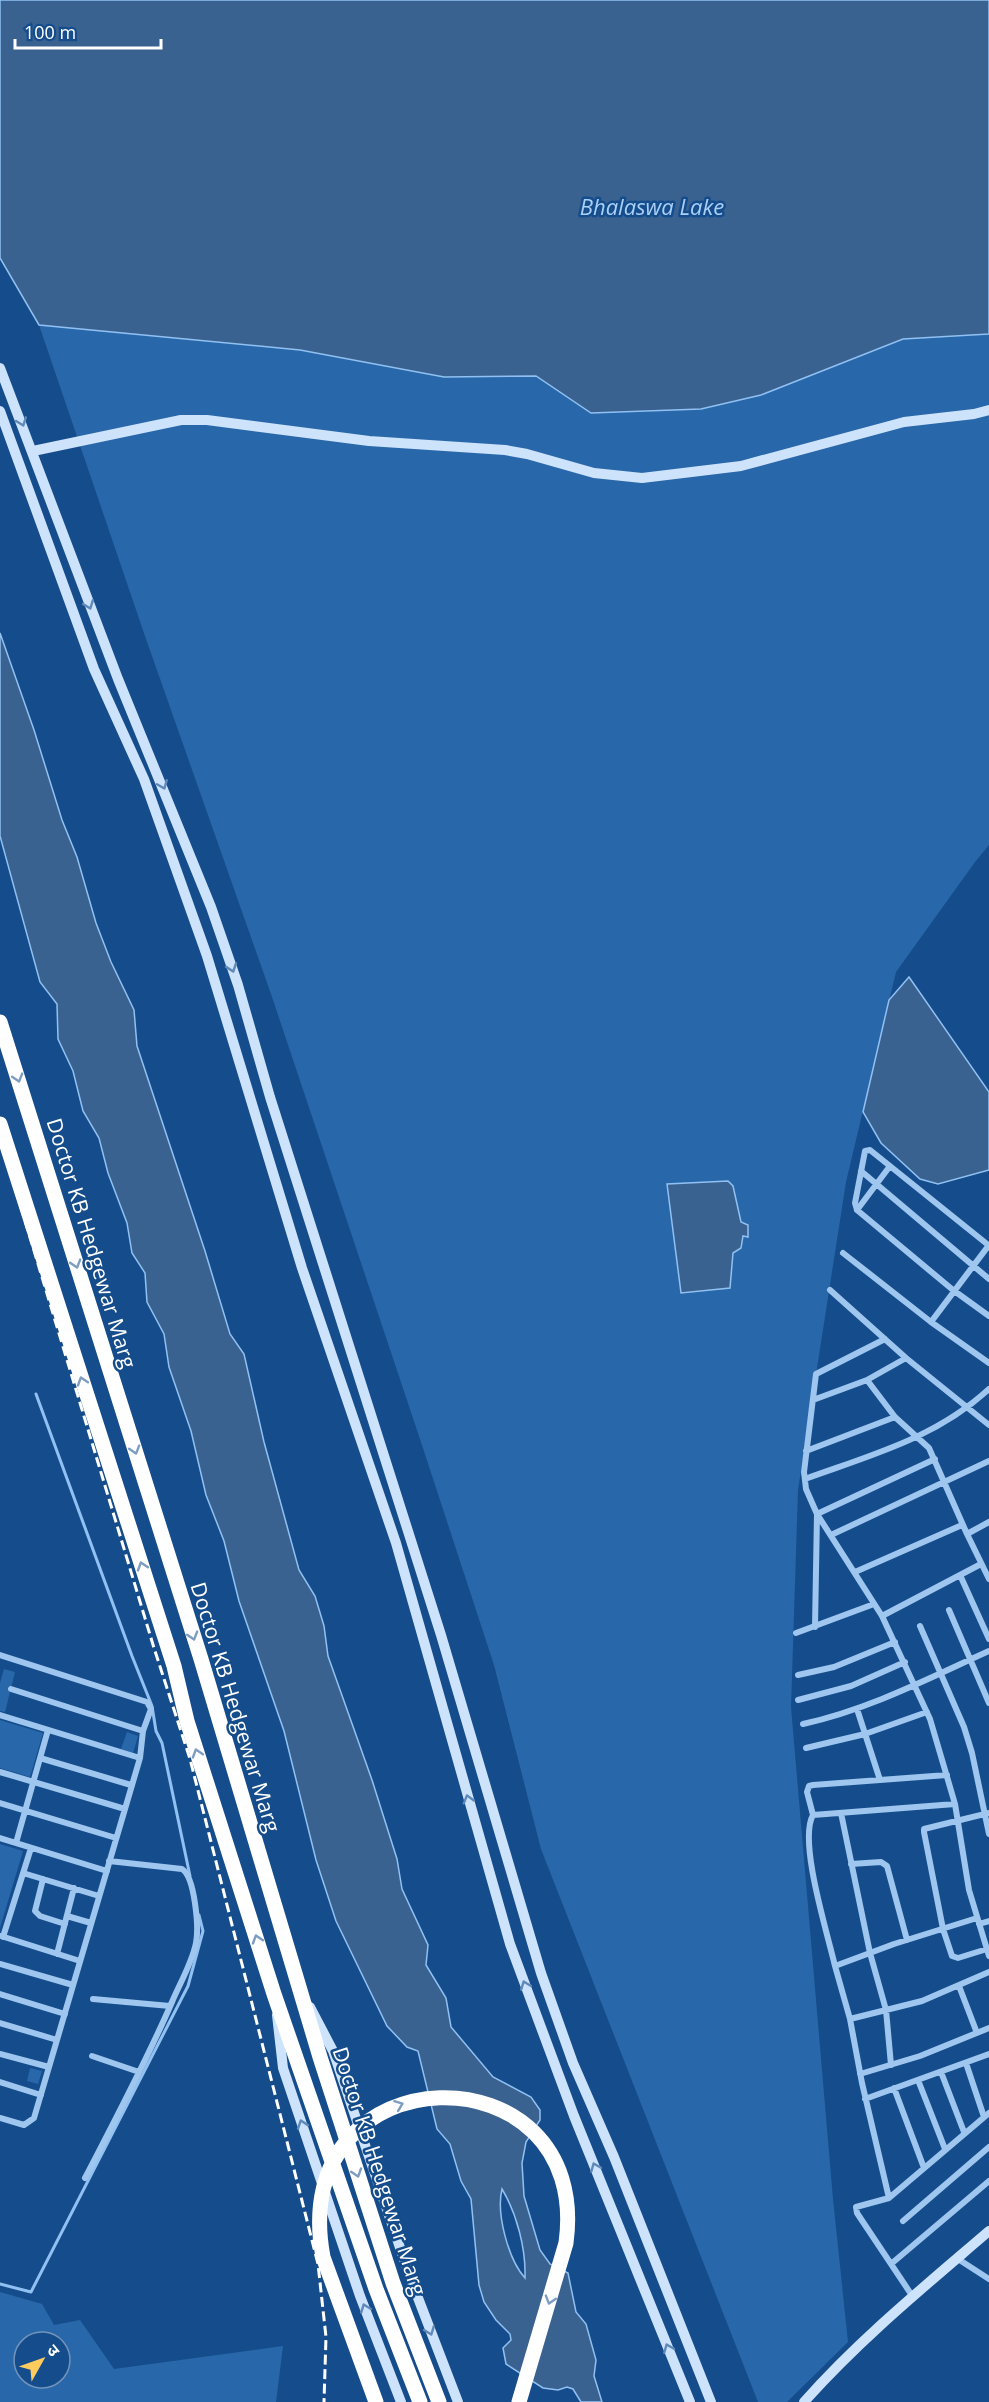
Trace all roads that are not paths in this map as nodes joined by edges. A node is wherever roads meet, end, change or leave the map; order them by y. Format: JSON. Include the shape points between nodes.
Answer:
{"nodes":[{"id":1,"x":0,"y":368,"type":"edge"},
{"id":2,"x":989,"y":410,"type":"edge"},
{"id":3,"x":0,"y":411,"type":"edge"},
{"id":4,"x":33,"y":451,"type":"junction"},
{"id":5,"x":104,"y":643,"type":"junction"},
{"id":6,"x":87,"y":650,"type":"junction"},
{"id":7,"x":0,"y":1022,"type":"edge"},
{"id":8,"x":0,"y":1124,"type":"edge"},
{"id":9,"x":890,"y":1166,"type":"junction"},
{"id":10,"x":861,"y":1171,"type":"junction"},
{"id":11,"x":876,"y":1183,"type":"junction"},
{"id":12,"x":857,"y":1210,"type":"junction"},
{"id":13,"x":988,"y":1244,"type":"edge"},
{"id":14,"x":843,"y":1253,"type":"dead end"},
{"id":15,"x":971,"y":1265,"type":"junction"},
{"id":16,"x":989,"y":1279,"type":"edge"},
{"id":17,"x":830,"y":1290,"type":"dead end"},
{"id":18,"x":953,"y":1290,"type":"junction"},
{"id":19,"x":989,"y":1316,"type":"edge"},
{"id":20,"x":931,"y":1322,"type":"junction"},
{"id":21,"x":885,"y":1339,"type":"junction"},
{"id":22,"x":906,"y":1358,"type":"junction"},
{"id":23,"x":989,"y":1362,"type":"edge"},
{"id":24,"x":867,"y":1380,"type":"junction"},
{"id":25,"x":989,"y":1389,"type":"edge"},
{"id":26,"x":813,"y":1400,"type":"junction"},
{"id":27,"x":968,"y":1408,"type":"junction"},
{"id":28,"x":895,"y":1417,"type":"junction"},
{"id":29,"x":989,"y":1425,"type":"edge"},
{"id":30,"x":919,"y":1437,"type":"junction"},
{"id":31,"x":806,"y":1450,"type":"junction"},
{"id":32,"x":935,"y":1460,"type":"junction"},
{"id":33,"x":989,"y":1461,"type":"edge"},
{"id":34,"x":805,"y":1479,"type":"junction"},
{"id":35,"x":945,"y":1482,"type":"junction"},
{"id":36,"x":817,"y":1514,"type":"junction"},
{"id":37,"x":989,"y":1522,"type":"edge"},
{"id":38,"x":962,"y":1525,"type":"junction"},
{"id":39,"x":831,"y":1534,"type":"junction"},
{"id":40,"x":967,"y":1534,"type":"junction"},
{"id":41,"x":981,"y":1564,"type":"junction"},
{"id":42,"x":855,"y":1572,"type":"junction"},
{"id":43,"x":960,"y":1575,"type":"junction"},
{"id":44,"x":988,"y":1576,"type":"edge"},
{"id":45,"x":874,"y":1605,"type":"junction"},
{"id":46,"x":949,"y":1610,"type":"dead end"},
{"id":47,"x":882,"y":1616,"type":"junction"},
{"id":48,"x":920,"y":1626,"type":"dead end"},
{"id":49,"x":815,"y":1627,"type":"junction"},
{"id":50,"x":796,"y":1633,"type":"dead end"},
{"id":51,"x":989,"y":1639,"type":"edge"},
{"id":52,"x":895,"y":1642,"type":"junction"},
{"id":53,"x":989,"y":1652,"type":"edge"},
{"id":54,"x":0,"y":1655,"type":"edge"},
{"id":55,"x":970,"y":1660,"type":"junction"},
{"id":56,"x":905,"y":1662,"type":"junction"},
{"id":57,"x":942,"y":1674,"type":"junction"},
{"id":58,"x":798,"y":1675,"type":"dead end"},
{"id":59,"x":915,"y":1684,"type":"junction"},
{"id":60,"x":11,"y":1689,"type":"dead end"},
{"id":61,"x":798,"y":1700,"type":"dead end"},
{"id":62,"x":989,"y":1703,"type":"edge"},
{"id":63,"x":857,"y":1709,"type":"junction"},
{"id":64,"x":927,"y":1712,"type":"junction"},
{"id":65,"x":0,"y":1715,"type":"edge"},
{"id":66,"x":803,"y":1724,"type":"dead end"},
{"id":67,"x":48,"y":1730,"type":"junction"},
{"id":68,"x":143,"y":1731,"type":"junction"},
{"id":69,"x":865,"y":1734,"type":"junction"},
{"id":70,"x":806,"y":1748,"type":"dead end"},
{"id":71,"x":40,"y":1758,"type":"junction"},
{"id":72,"x":140,"y":1758,"type":"junction"},
{"id":73,"x":0,"y":1772,"type":"edge"},
{"id":74,"x":947,"y":1775,"type":"junction"},
{"id":75,"x":880,"y":1780,"type":"junction"},
{"id":76,"x":32,"y":1781,"type":"junction"},
{"id":77,"x":131,"y":1785,"type":"junction"},
{"id":78,"x":0,"y":1803,"type":"edge"},
{"id":79,"x":955,"y":1804,"type":"junction"},
{"id":80,"x":125,"y":1809,"type":"junction"},
{"id":81,"x":26,"y":1811,"type":"junction"},
{"id":82,"x":841,"y":1813,"type":"junction"},
{"id":83,"x":987,"y":1814,"type":"edge"},
{"id":84,"x":813,"y":1815,"type":"junction"},
{"id":85,"x":957,"y":1822,"type":"junction"},
{"id":86,"x":989,"y":1834,"type":"edge"},
{"id":87,"x":0,"y":1838,"type":"edge"},
{"id":88,"x":116,"y":1838,"type":"junction"},
{"id":89,"x":16,"y":1843,"type":"junction"},
{"id":90,"x":31,"y":1848,"type":"junction"},
{"id":91,"x":110,"y":1861,"type":"junction"},
{"id":92,"x":851,"y":1864,"type":"junction"},
{"id":93,"x":107,"y":1871,"type":"junction"},
{"id":94,"x":23,"y":1873,"type":"junction"},
{"id":95,"x":43,"y":1879,"type":"junction"},
{"id":96,"x":74,"y":1888,"type":"junction"},
{"id":97,"x":99,"y":1896,"type":"junction"},
{"id":98,"x":67,"y":1916,"type":"junction"},
{"id":99,"x":978,"y":1921,"type":"junction"},
{"id":100,"x":989,"y":1921,"type":"edge"},
{"id":101,"x":91,"y":1923,"type":"junction"},
{"id":102,"x":65,"y":1924,"type":"junction"},
{"id":103,"x":943,"y":1929,"type":"junction"},
{"id":104,"x":2,"y":1936,"type":"edge"},
{"id":105,"x":907,"y":1940,"type":"junction"},
{"id":106,"x":988,"y":1952,"type":"edge"},
{"id":107,"x":870,"y":1953,"type":"junction"},
{"id":108,"x":57,"y":1954,"type":"junction"},
{"id":109,"x":81,"y":1961,"type":"junction"},
{"id":110,"x":0,"y":1964,"type":"edge"},
{"id":111,"x":835,"y":1966,"type":"junction"},
{"id":112,"x":989,"y":1972,"type":"edge"},
{"id":113,"x":297,"y":1983,"type":"junction"},
{"id":114,"x":73,"y":1985,"type":"junction"},
{"id":115,"x":959,"y":1986,"type":"junction"},
{"id":116,"x":0,"y":1994,"type":"edge"},
{"id":117,"x":274,"y":1994,"type":"junction"},
{"id":118,"x":93,"y":1999,"type":"dead end"},
{"id":119,"x":170,"y":2006,"type":"junction"},
{"id":120,"x":886,"y":2010,"type":"junction"},
{"id":121,"x":65,"y":2014,"type":"junction"},
{"id":122,"x":850,"y":2019,"type":"junction"},
{"id":123,"x":0,"y":2023,"type":"edge"},
{"id":124,"x":989,"y":2028,"type":"edge"},
{"id":125,"x":977,"y":2033,"type":"junction"},
{"id":126,"x":57,"y":2040,"type":"junction"},
{"id":127,"x":0,"y":2054,"type":"edge"},
{"id":128,"x":989,"y":2054,"type":"edge"},
{"id":129,"x":92,"y":2056,"type":"dead end"},
{"id":130,"x":966,"y":2063,"type":"junction"},
{"id":131,"x":891,"y":2065,"type":"junction"},
{"id":132,"x":49,"y":2067,"type":"junction"},
{"id":133,"x":139,"y":2072,"type":"junction"},
{"id":134,"x":941,"y":2072,"type":"junction"},
{"id":135,"x":860,"y":2074,"type":"junction"},
{"id":136,"x":918,"y":2080,"type":"junction"},
{"id":137,"x":0,"y":2082,"type":"edge"},
{"id":138,"x":894,"y":2088,"type":"junction"},
{"id":139,"x":42,"y":2095,"type":"junction"},
{"id":140,"x":865,"y":2098,"type":"junction"},
{"id":141,"x":986,"y":2114,"type":"edge"},
{"id":142,"x":0,"y":2118,"type":"edge"},
{"id":143,"x":964,"y":2133,"type":"junction"},
{"id":144,"x":989,"y":2147,"type":"edge"},
{"id":145,"x":945,"y":2149,"type":"junction"},
{"id":146,"x":924,"y":2168,"type":"junction"},
{"id":147,"x":85,"y":2178,"type":"dead end"},
{"id":148,"x":989,"y":2181,"type":"edge"},
{"id":149,"x":889,"y":2198,"type":"junction"},
{"id":150,"x":903,"y":2221,"type":"dead end"},
{"id":151,"x":989,"y":2231,"type":"edge"},
{"id":152,"x":958,"y":2259,"type":"junction"},
{"id":153,"x":891,"y":2264,"type":"junction"},
{"id":154,"x":989,"y":2279,"type":"edge"},
{"id":155,"x":913,"y":2296,"type":"junction"},
{"id":156,"x":376,"y":2402,"type":"edge"},
{"id":157,"x":401,"y":2402,"type":"edge"},
{"id":158,"x":420,"y":2402,"type":"edge"},
{"id":159,"x":439,"y":2402,"type":"edge"},
{"id":160,"x":458,"y":2402,"type":"edge"},
{"id":161,"x":519,"y":2402,"type":"edge"},
{"id":162,"x":690,"y":2402,"type":"edge"},
{"id":163,"x":711,"y":2402,"type":"edge"},
{"id":164,"x":804,"y":2402,"type":"edge"}],
"edges":[{"from":1,"to":4,"type":"main road","one_way":true},
{"from":2,"to":4,"type":"main road","via":[[904,422],[741,466],[642,478],[594,473],[505,450],[380,442],[207,420],[181,420]]},
{"from":3,"to":6,"type":"main road"},
{"from":4,"to":5,"type":"main road","one_way":true},
{"from":5,"to":6,"type":"main road"},
{"from":5,"to":163,"type":"main road","one_way":true,"via":[[212,907],[238,985],[441,1635],[540,1973]]},
{"from":162,"to":6,"type":"main road","one_way":true,"via":[[574,2116],[510,1944],[396,1543],[302,1268],[207,956],[144,779]]},
{"from":7,"to":113,"type":"highway","name":"Doctor KB Hedgewar Marg","one_way":true,"via":[[201,1659]]},
{"from":117,"to":8,"type":"highway","name":"Doctor KB Hedgewar Marg","one_way":true,"via":[[187,1721],[174,1666]]},
{"from":9,"to":10,"type":"street","via":[[867,1149]]},
{"from":9,"to":11,"type":"street"},
{"from":9,"to":13,"type":"street"},
{"from":10,"to":11,"type":"street"},
{"from":10,"to":12,"type":"street"},
{"from":11,"to":12,"type":"street"},
{"from":11,"to":15,"type":"street"},
{"from":12,"to":18,"type":"street"},
{"from":13,"to":15,"type":"street"},
{"from":14,"to":20,"type":"street"},
{"from":15,"to":16,"type":"street"},
{"from":15,"to":18,"type":"street"},
{"from":17,"to":21,"type":"street"},
{"from":18,"to":19,"type":"street"},
{"from":18,"to":20,"type":"street"},
{"from":20,"to":23,"type":"street"},
{"from":21,"to":22,"type":"street"},
{"from":21,"to":26,"type":"street","via":[[818,1372]]},
{"from":22,"to":24,"type":"street"},
{"from":22,"to":27,"type":"street"},
{"from":24,"to":26,"type":"street"},
{"from":24,"to":28,"type":"street"},
{"from":25,"to":27,"type":"street"},
{"from":26,"to":31,"type":"street"},
{"from":27,"to":29,"type":"street"},
{"from":27,"to":30,"type":"street"},
{"from":28,"to":30,"type":"street"},
{"from":28,"to":31,"type":"street"},
{"from":30,"to":32,"type":"street"},
{"from":30,"to":34,"type":"street"},
{"from":31,"to":34,"type":"street"},
{"from":32,"to":35,"type":"street"},
{"from":32,"to":36,"type":"street"},
{"from":33,"to":35,"type":"street"},
{"from":34,"to":36,"type":"street"},
{"from":35,"to":38,"type":"street"},
{"from":35,"to":39,"type":"street"},
{"from":36,"to":39,"type":"street"},
{"from":36,"to":49,"type":"street"},
{"from":37,"to":40,"type":"street"},
{"from":38,"to":40,"type":"street"},
{"from":38,"to":42,"type":"street"},
{"from":39,"to":42,"type":"street"},
{"from":40,"to":41,"type":"street"},
{"from":41,"to":43,"type":"street"},
{"from":41,"to":44,"type":"street"},
{"from":42,"to":45,"type":"street"},
{"from":43,"to":47,"type":"street"},
{"from":43,"to":51,"type":"street"},
{"from":45,"to":47,"type":"street"},
{"from":45,"to":49,"type":"street"},
{"from":46,"to":55,"type":"street"},
{"from":47,"to":52,"type":"street"},
{"from":48,"to":57,"type":"street"},
{"from":49,"to":50,"type":"street"},
{"from":52,"to":56,"type":"street"},
{"from":52,"to":58,"type":"street","via":[[842,1664]]},
{"from":53,"to":55,"type":"street"},
{"from":54,"to":68,"type":"street","via":[[147,1702],[151,1708]]},
{"from":55,"to":57,"type":"street"},
{"from":55,"to":62,"type":"street"},
{"from":56,"to":59,"type":"street"},
{"from":56,"to":61,"type":"street","via":[[851,1686]]},
{"from":57,"to":59,"type":"street"},
{"from":57,"to":83,"type":"street","via":[[972,1753]]},
{"from":59,"to":63,"type":"street"},
{"from":59,"to":64,"type":"street"},
{"from":60,"to":68,"type":"street"},
{"from":63,"to":66,"type":"street"},
{"from":63,"to":69,"type":"street"},
{"from":64,"to":69,"type":"street"},
{"from":64,"to":74,"type":"street"},
{"from":65,"to":67,"type":"street"},
{"from":67,"to":71,"type":"street"},
{"from":67,"to":72,"type":"street"},
{"from":68,"to":72,"type":"street"},
{"from":69,"to":70,"type":"street"},
{"from":69,"to":75,"type":"street"},
{"from":71,"to":76,"type":"street"},
{"from":71,"to":77,"type":"street"},
{"from":72,"to":77,"type":"street"},
{"from":73,"to":76,"type":"street"},
{"from":74,"to":75,"type":"street"},
{"from":74,"to":79,"type":"street"},
{"from":75,"to":84,"type":"street","via":[[809,1786]]},
{"from":76,"to":80,"type":"street"},
{"from":76,"to":81,"type":"street"},
{"from":77,"to":80,"type":"street"},
{"from":78,"to":81,"type":"street"},
{"from":79,"to":82,"type":"street"},
{"from":79,"to":85,"type":"street"},
{"from":80,"to":88,"type":"street"},
{"from":81,"to":88,"type":"street"},
{"from":81,"to":89,"type":"street"},
{"from":82,"to":84,"type":"street"},
{"from":82,"to":92,"type":"street"},
{"from":83,"to":85,"type":"street"},
{"from":83,"to":86,"type":"street"},
{"from":84,"to":111,"type":"street","via":[[812,1871]]},
{"from":85,"to":99,"type":"street"},
{"from":85,"to":103,"type":"street","via":[[924,1829]]},
{"from":87,"to":89,"type":"street"},
{"from":88,"to":91,"type":"street"},
{"from":89,"to":90,"type":"street"},
{"from":90,"to":93,"type":"street"},
{"from":90,"to":94,"type":"street"},
{"from":91,"to":93,"type":"street"},
{"from":91,"to":119,"type":"street","via":[[182,1869],[189,1875],[196,1943]]},
{"from":92,"to":105,"type":"street","via":[[881,1862],[887,1866]]},
{"from":92,"to":107,"type":"street"},
{"from":93,"to":97,"type":"street"},
{"from":94,"to":95,"type":"street"},
{"from":94,"to":104,"type":"street"},
{"from":95,"to":96,"type":"street"},
{"from":95,"to":102,"type":"street","via":[[35,1911]]},
{"from":96,"to":97,"type":"street"},
{"from":96,"to":98,"type":"street"},
{"from":97,"to":101,"type":"street"},
{"from":98,"to":101,"type":"street"},
{"from":98,"to":102,"type":"street"},
{"from":99,"to":100,"type":"street"},
{"from":99,"to":103,"type":"street"},
{"from":99,"to":106,"type":"street"},
{"from":101,"to":109,"type":"street"},
{"from":102,"to":108,"type":"street"},
{"from":103,"to":105,"type":"street"},
{"from":103,"to":106,"type":"street","via":[[954,1958]]},
{"from":104,"to":108,"type":"street"},
{"from":105,"to":107,"type":"street"},
{"from":107,"to":111,"type":"street"},
{"from":107,"to":120,"type":"street"},
{"from":108,"to":109,"type":"street"},
{"from":109,"to":114,"type":"street"},
{"from":110,"to":114,"type":"street"},
{"from":111,"to":122,"type":"street"},
{"from":112,"to":115,"type":"street"},
{"from":113,"to":159,"type":"highway","name":"Doctor KB Hedgewar Marg","one_way":true,"via":[[393,2283]]},
{"from":113,"to":160,"type":"main road","one_way":true,"via":[[333,2051],[410,2277]]},
{"from":114,"to":121,"type":"street"},
{"from":115,"to":120,"type":"street"},
{"from":115,"to":125,"type":"street"},
{"from":116,"to":121,"type":"street"},
{"from":157,"to":117,"type":"main road","one_way":true,"via":[[360,2296],[283,2068]]},
{"from":117,"to":158,"type":"highway","name":"Doctor KB Hedgewar Marg","via":[[376,2289]]},
{"from":118,"to":119,"type":"street"},
{"from":119,"to":133,"type":"street"},
{"from":120,"to":122,"type":"street"},
{"from":120,"to":131,"type":"street"},
{"from":121,"to":126,"type":"street"},
{"from":122,"to":135,"type":"street"},
{"from":123,"to":126,"type":"street"},
{"from":124,"to":125,"type":"street"},
{"from":125,"to":131,"type":"street"},
{"from":126,"to":132,"type":"street"},
{"from":127,"to":132,"type":"street"},
{"from":128,"to":130,"type":"street"},
{"from":129,"to":133,"type":"street"},
{"from":130,"to":134,"type":"street"},
{"from":130,"to":141,"type":"street"},
{"from":131,"to":135,"type":"street"},
{"from":132,"to":139,"type":"street"},
{"from":133,"to":147,"type":"street"},
{"from":134,"to":136,"type":"street"},
{"from":134,"to":143,"type":"street"},
{"from":135,"to":140,"type":"street"},
{"from":136,"to":138,"type":"street"},
{"from":136,"to":145,"type":"street"},
{"from":137,"to":139,"type":"street"},
{"from":138,"to":140,"type":"street"},
{"from":138,"to":146,"type":"street"},
{"from":139,"to":142,"type":"street","via":[[30,2123]]},
{"from":140,"to":149,"type":"street"},
{"from":141,"to":143,"type":"street"},
{"from":143,"to":145,"type":"street"},
{"from":144,"to":150,"type":"street"},
{"from":145,"to":146,"type":"street"},
{"from":146,"to":149,"type":"street"},
{"from":148,"to":153,"type":"street"},
{"from":149,"to":153,"type":"street","via":[[858,2205],[855,2210]]},
{"from":151,"to":152,"type":"main road"},
{"from":152,"to":154,"type":"street"},
{"from":152,"to":155,"type":"main road"},
{"from":153,"to":155,"type":"street"},
{"from":155,"to":164,"type":"main road","via":[[848,2355]]},
{"from":156,"to":161,"type":"highway","one_way":true,"via":[[323,2257],[319,2201],[332,2164],[357,2130],[395,2106],[434,2097],[480,2102],[509,2114],[538,2137],[552,2157],[567,2199],[566,2243]]}]}
